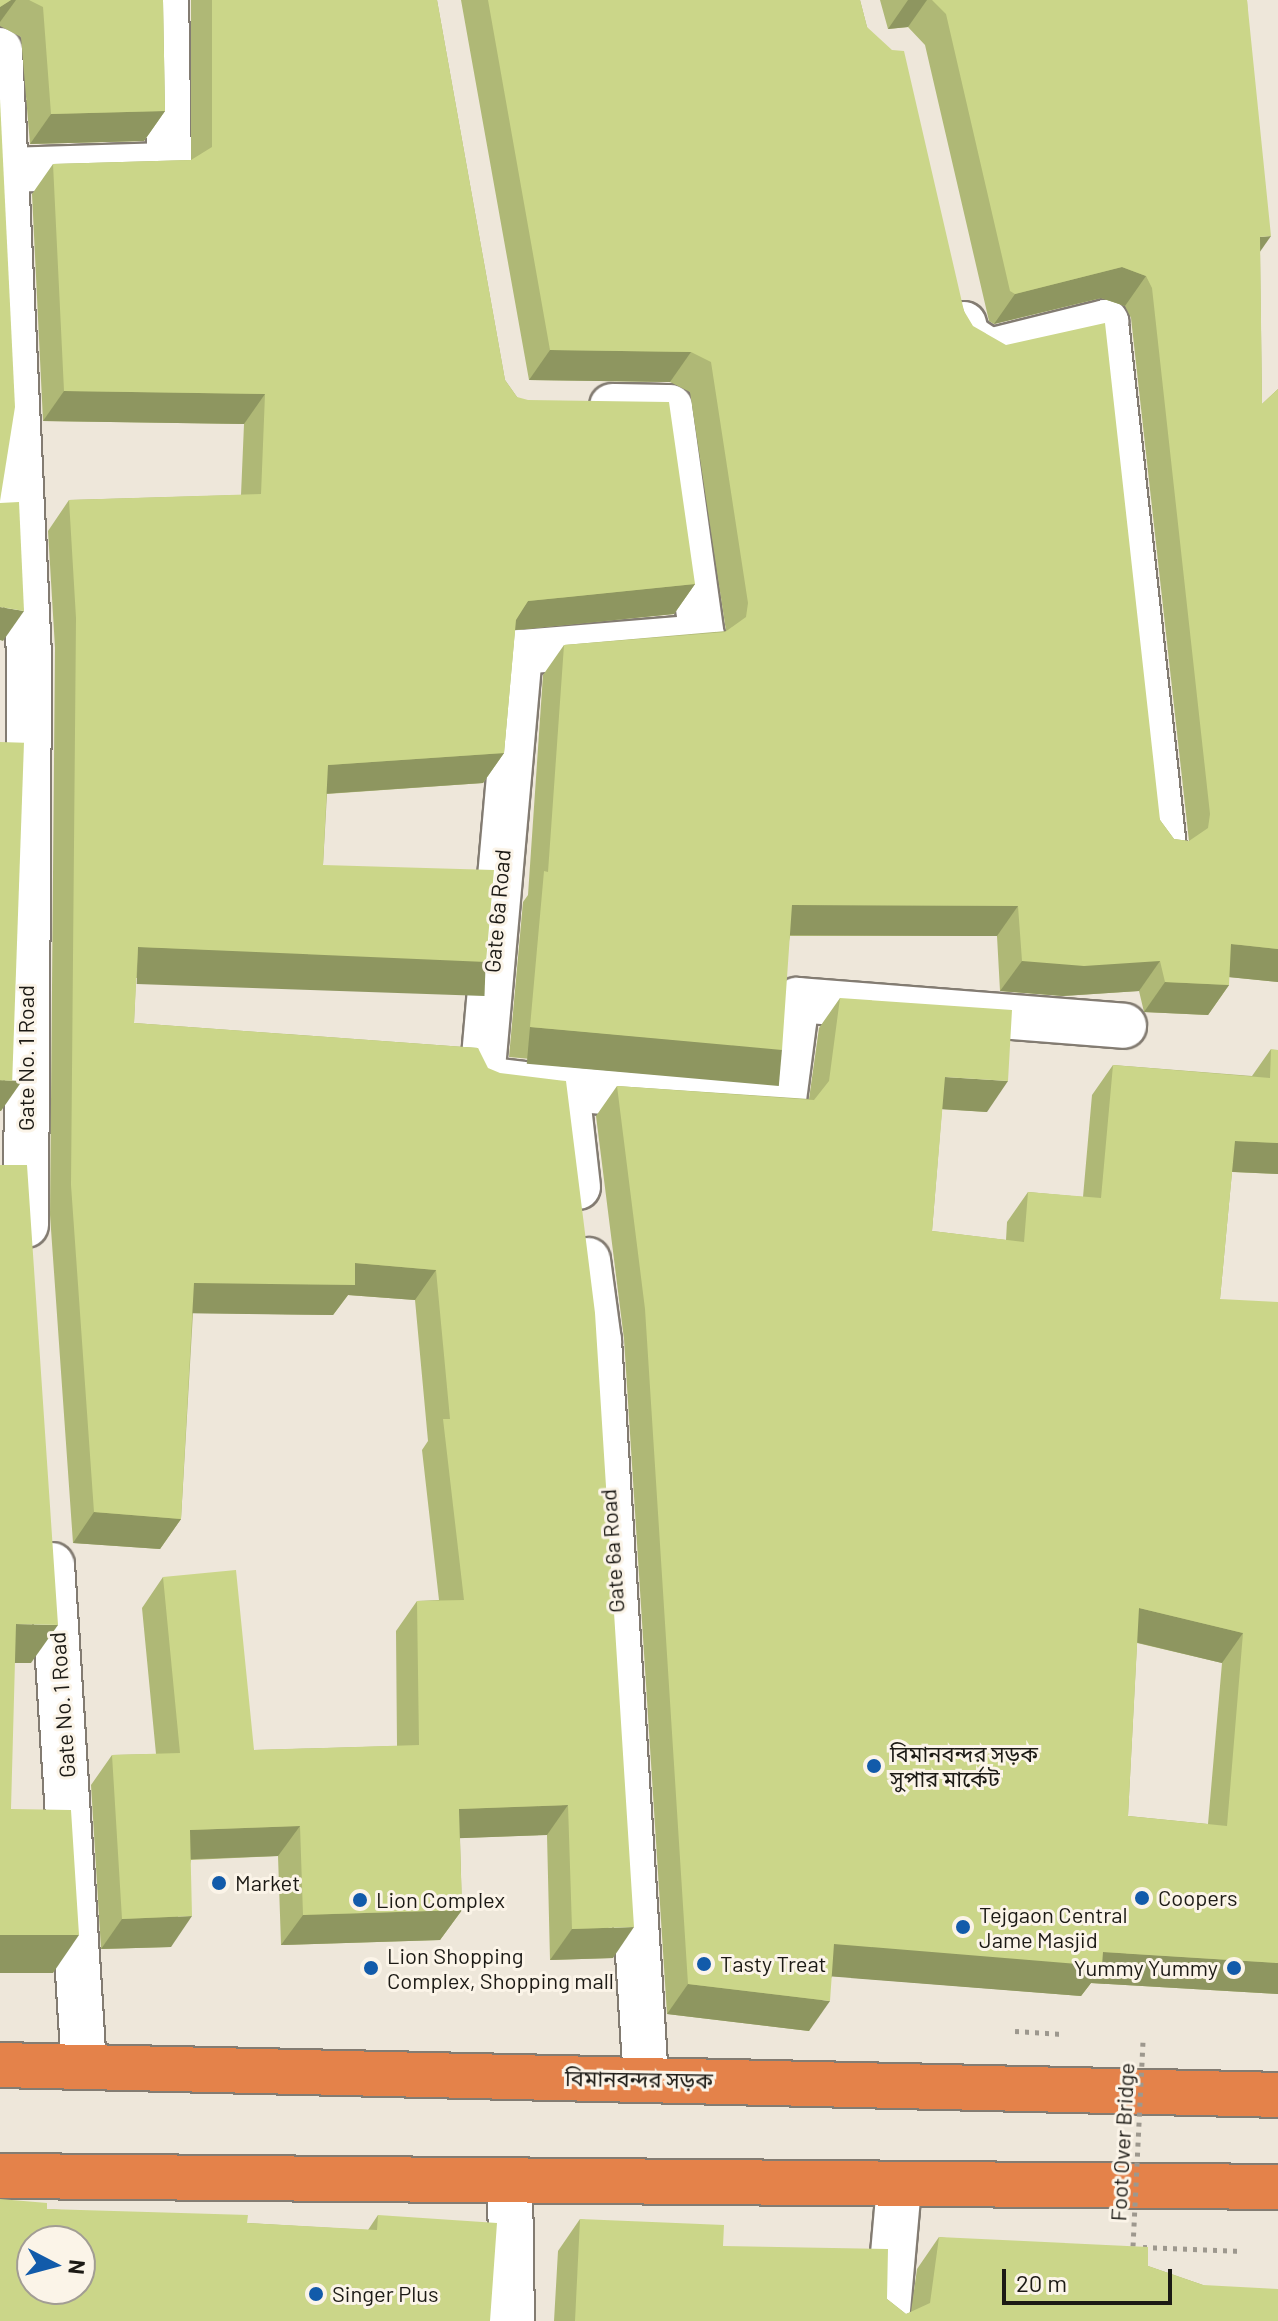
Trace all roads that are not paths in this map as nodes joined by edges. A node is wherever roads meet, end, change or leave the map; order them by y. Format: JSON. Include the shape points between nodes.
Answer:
{"nodes":[{"id":1,"x":166,"y":0,"type":"edge"},
{"id":2,"x":0,"y":50,"type":"edge"},
{"id":3,"x":6,"y":170,"type":"junction"},
{"id":4,"x":953,"y":276,"type":"edge"},
{"id":5,"x":567,"y":406,"type":"edge"},
{"id":6,"x":1164,"y":847,"type":"edge"},
{"id":7,"x":1124,"y":1026,"type":"dead end"},
{"id":8,"x":567,"y":1089,"type":"junction"},
{"id":9,"x":29,"y":1263,"type":"edge"},
{"id":10,"x":49,"y":1528,"type":"edge"},
{"id":11,"x":0,"y":2065,"type":"edge"},
{"id":12,"x":84,"y":2066,"type":"junction"},
{"id":13,"x":646,"y":2079,"type":"junction"},
{"id":14,"x":1278,"y":2095,"type":"edge"},
{"id":15,"x":0,"y":2176,"type":"edge"},
{"id":16,"x":510,"y":2182,"type":"junction"},
{"id":17,"x":899,"y":2187,"type":"junction"},
{"id":18,"x":1278,"y":2187,"type":"edge"},
{"id":19,"x":512,"y":2321,"type":"edge"},
{"id":20,"x":887,"y":2321,"type":"edge"}],
"edges":[{"from":1,"to":3,"type":"street","via":[[169,165]]},
{"from":2,"to":3,"type":"street","name":"Gate No. 1 Road"},
{"from":3,"to":9,"type":"street","name":"Gate No. 1 Road","via":[[29,656]]},
{"from":4,"to":6,"type":"street","via":[[967,336],[989,351],[1106,322]]},
{"from":5,"to":8,"type":"street","name":"Gate 6a Road","via":[[670,407],[702,637],[520,652],[482,1079]]},
{"from":7,"to":8,"type":"street","via":[[797,1000],[783,1107]]},
{"from":8,"to":13,"type":"street","name":"Gate 6a Road","via":[[599,1341]]},
{"from":10,"to":12,"type":"street","name":"Gate No. 1 Road"},
{"from":11,"to":12,"type":"highway","name":"বিমানবন্দর সড়ক"},
{"from":12,"to":13,"type":"highway","name":"বিমানবন্দর সড়ক"},
{"from":13,"to":14,"type":"highway","name":"বিমানবন্দর সড়ক"},
{"from":15,"to":16,"type":"highway"},
{"from":16,"to":17,"type":"highway"},
{"from":16,"to":19,"type":"street"},
{"from":17,"to":18,"type":"highway"},
{"from":17,"to":20,"type":"street"}]}
